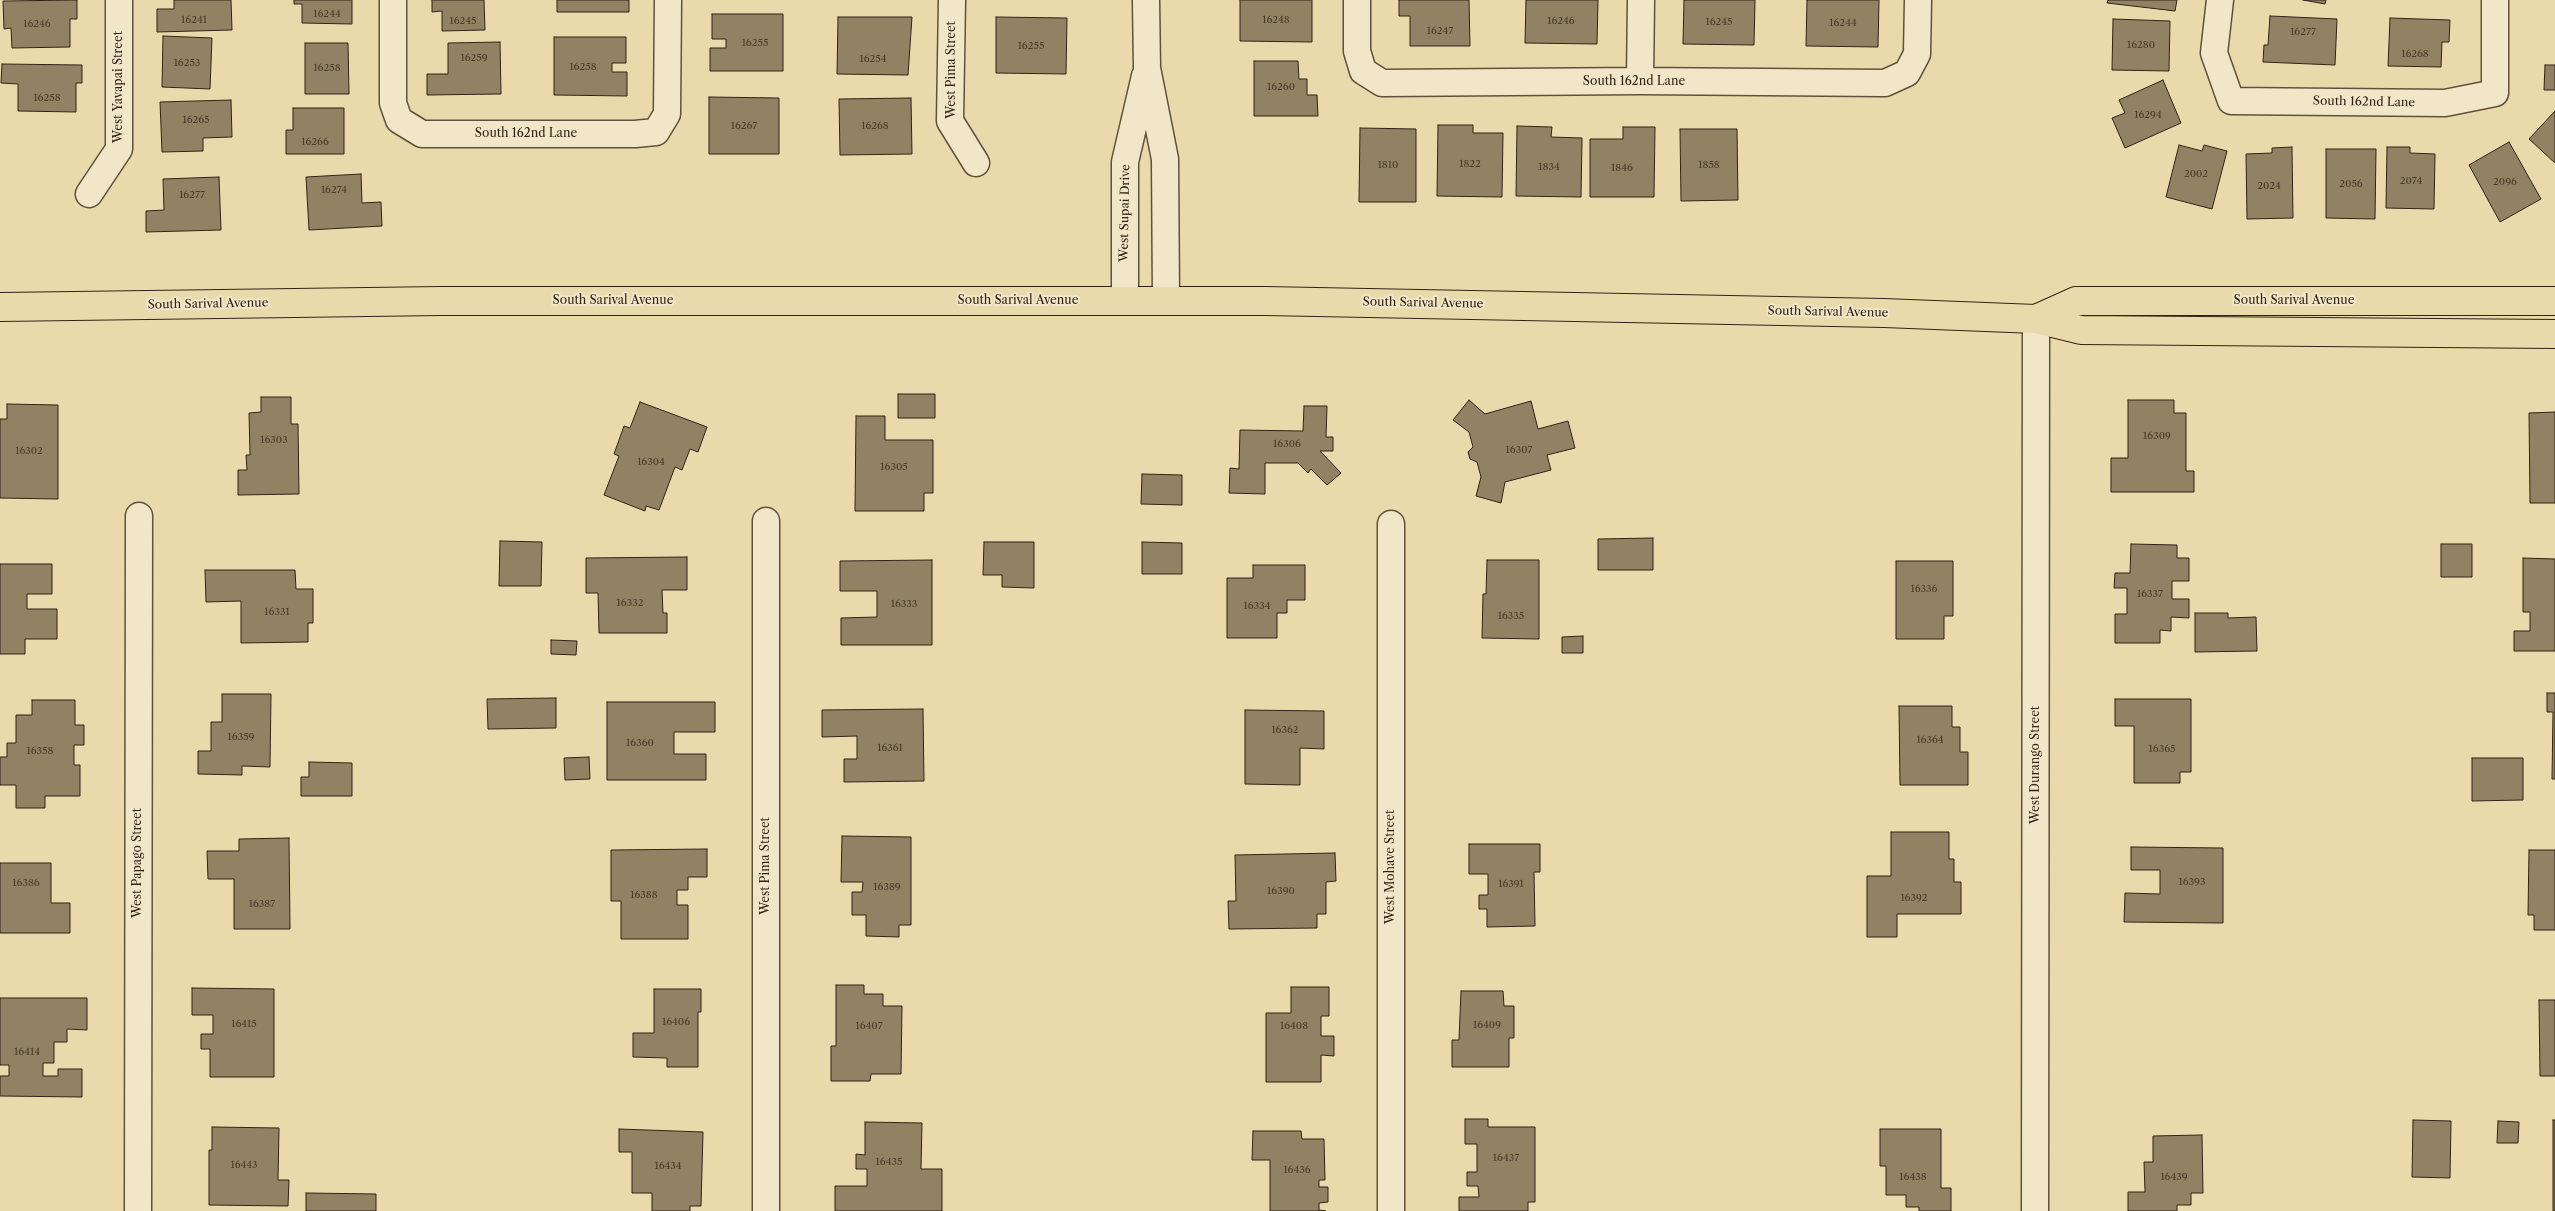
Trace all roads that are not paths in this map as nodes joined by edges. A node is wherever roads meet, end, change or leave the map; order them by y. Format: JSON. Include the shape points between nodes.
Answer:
{"nodes":[{"id":1,"x":119,"y":0,"type":"edge"},
{"id":2,"x":393,"y":0,"type":"edge"},
{"id":3,"x":668,"y":0,"type":"edge"},
{"id":4,"x":952,"y":0,"type":"edge"},
{"id":5,"x":1146,"y":0,"type":"edge"},
{"id":6,"x":1357,"y":0,"type":"edge"},
{"id":7,"x":1641,"y":0,"type":"edge"},
{"id":8,"x":1918,"y":0,"type":"edge"},
{"id":9,"x":2220,"y":0,"type":"edge"},
{"id":10,"x":2495,"y":0,"type":"edge"},
{"id":11,"x":1146,"y":68,"type":"junction"},
{"id":12,"x":1640,"y":81,"type":"junction"},
{"id":13,"x":976,"y":163,"type":"dead end"},
{"id":14,"x":89,"y":194,"type":"dead end"},
{"id":15,"x":1125,"y":300,"type":"junction"},
{"id":16,"x":1166,"y":300,"type":"junction"},
{"id":17,"x":2555,"y":301,"type":"edge"},
{"id":18,"x":0,"y":307,"type":"edge"},
{"id":19,"x":2036,"y":319,"type":"junction"},
{"id":20,"x":2555,"y":334,"type":"edge"},
{"id":21,"x":139,"y":516,"type":"dead end"},
{"id":22,"x":766,"y":521,"type":"dead end"},
{"id":23,"x":1391,"y":524,"type":"dead end"},
{"id":24,"x":138,"y":1211,"type":"edge"},
{"id":25,"x":766,"y":1211,"type":"edge"},
{"id":26,"x":1391,"y":1211,"type":"edge"},
{"id":27,"x":2035,"y":1211,"type":"edge"}],
"edges":[{"from":1,"to":14,"type":"street","name":"West Yavapai Street","via":[[119,149]]},
{"from":2,"to":3,"type":"street","name":"South 162nd Lane","via":[[393,103],[399,120],[422,134],[635,134],[656,132],[666,114]]},
{"from":4,"to":13,"type":"street","name":"West Pima Street","via":[[950,121]]},
{"from":5,"to":11,"type":"street","name":"West Supai Drive"},
{"from":6,"to":12,"type":"street","name":"South 162nd Lane","via":[[1357,51],[1363,71],[1382,83]]},
{"from":7,"to":12,"type":"street"},
{"from":8,"to":12,"type":"street","name":"South 162nd Lane","via":[[1917,54],[1907,73],[1886,84]]},
{"from":9,"to":10,"type":"street","name":"South 162nd Lane","via":[[2214,52],[2231,101],[2445,103],[2495,93]]},
{"from":11,"to":15,"type":"street","name":"West Supai Drive","via":[[1125,162]]},
{"from":11,"to":16,"type":"street","name":"West Supai Drive","via":[[1165,159]]},
{"from":15,"to":16,"type":"main road","name":"South Sarival Avenue"},
{"from":15,"to":18,"type":"main road","name":"South Sarival Avenue","via":[[431,301]]},
{"from":16,"to":19,"type":"main road","name":"South Sarival Avenue","via":[[1538,305]]},
{"from":17,"to":19,"type":"main road","name":"South Sarival Avenue","via":[[2076,301]]},
{"from":19,"to":20,"type":"main road","name":"South Sarival Avenue","via":[[2081,330]]},
{"from":19,"to":27,"type":"street","name":"West Durango Street"},
{"from":21,"to":24,"type":"street","name":"West Papago Street"},
{"from":22,"to":25,"type":"street","name":"West Pima Street"},
{"from":23,"to":26,"type":"street","name":"West Mohave Street"}]}
